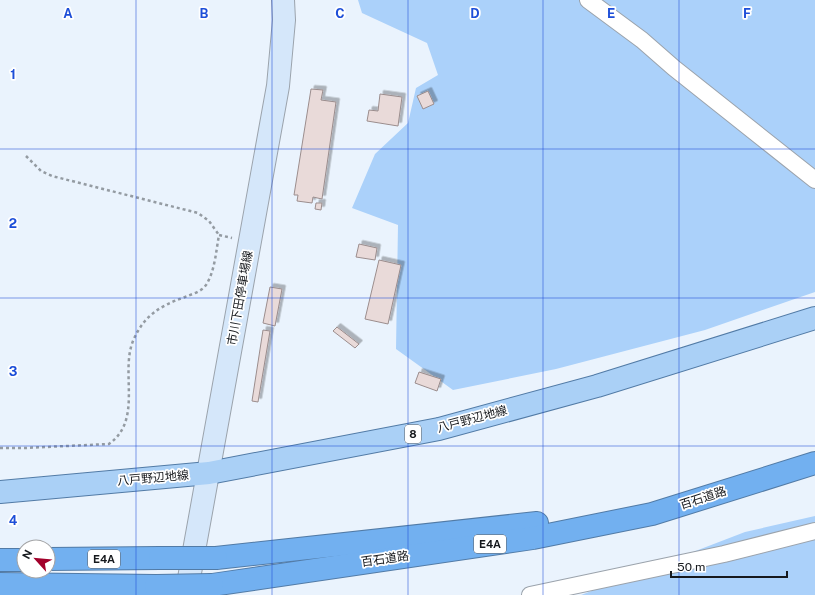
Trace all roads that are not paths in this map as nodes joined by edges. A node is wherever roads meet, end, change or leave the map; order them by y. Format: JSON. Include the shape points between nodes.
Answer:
{"nodes":[{"id":1,"x":283,"y":0,"type":"edge"},
{"id":2,"x":588,"y":0,"type":"edge"},
{"id":3,"x":815,"y":180,"type":"edge"},
{"id":4,"x":815,"y":318,"type":"edge"},
{"id":5,"x":815,"y":463,"type":"edge"},
{"id":6,"x":209,"y":473,"type":"junction"},
{"id":7,"x":763,"y":479,"type":"junction"},
{"id":8,"x":0,"y":492,"type":"edge"},
{"id":9,"x":815,"y":532,"type":"edge"},
{"id":10,"x":56,"y":559,"type":"edge"},
{"id":11,"x":0,"y":560,"type":"edge"},
{"id":12,"x":16,"y":560,"type":"edge"},
{"id":13,"x":0,"y":584,"type":"edge"},
{"id":14,"x":186,"y":595,"type":"edge"},
{"id":15,"x":530,"y":595,"type":"edge"}],
"edges":[{"from":1,"to":6,"type":"main road","name":"市川下田停車場線","via":[[284,20],[278,86]]},
{"from":2,"to":3,"type":"street","via":[[642,40]]},
{"from":4,"to":6,"type":"main road","name":"八戸野辺地線","number":"8","via":[[597,386],[439,429]]},
{"from":5,"to":7,"type":"highway","name":"百石道路","number":"E4A"},
{"from":6,"to":8,"type":"main road","name":"八戸野辺地線","number":"8"},
{"from":6,"to":14,"type":"main road","name":"市川下田停車場線"},
{"from":7,"to":10,"type":"highway","name":"百石道路","number":"E4A","bridge":true,"via":[[536,523],[216,558]]},
{"from":7,"to":13,"type":"highway","name":"百石道路","number":"E4A","bridge":true,"via":[[652,514],[533,538],[212,584]]},
{"from":9,"to":15,"type":"street"},
{"from":11,"to":12,"type":"highway"}]}
